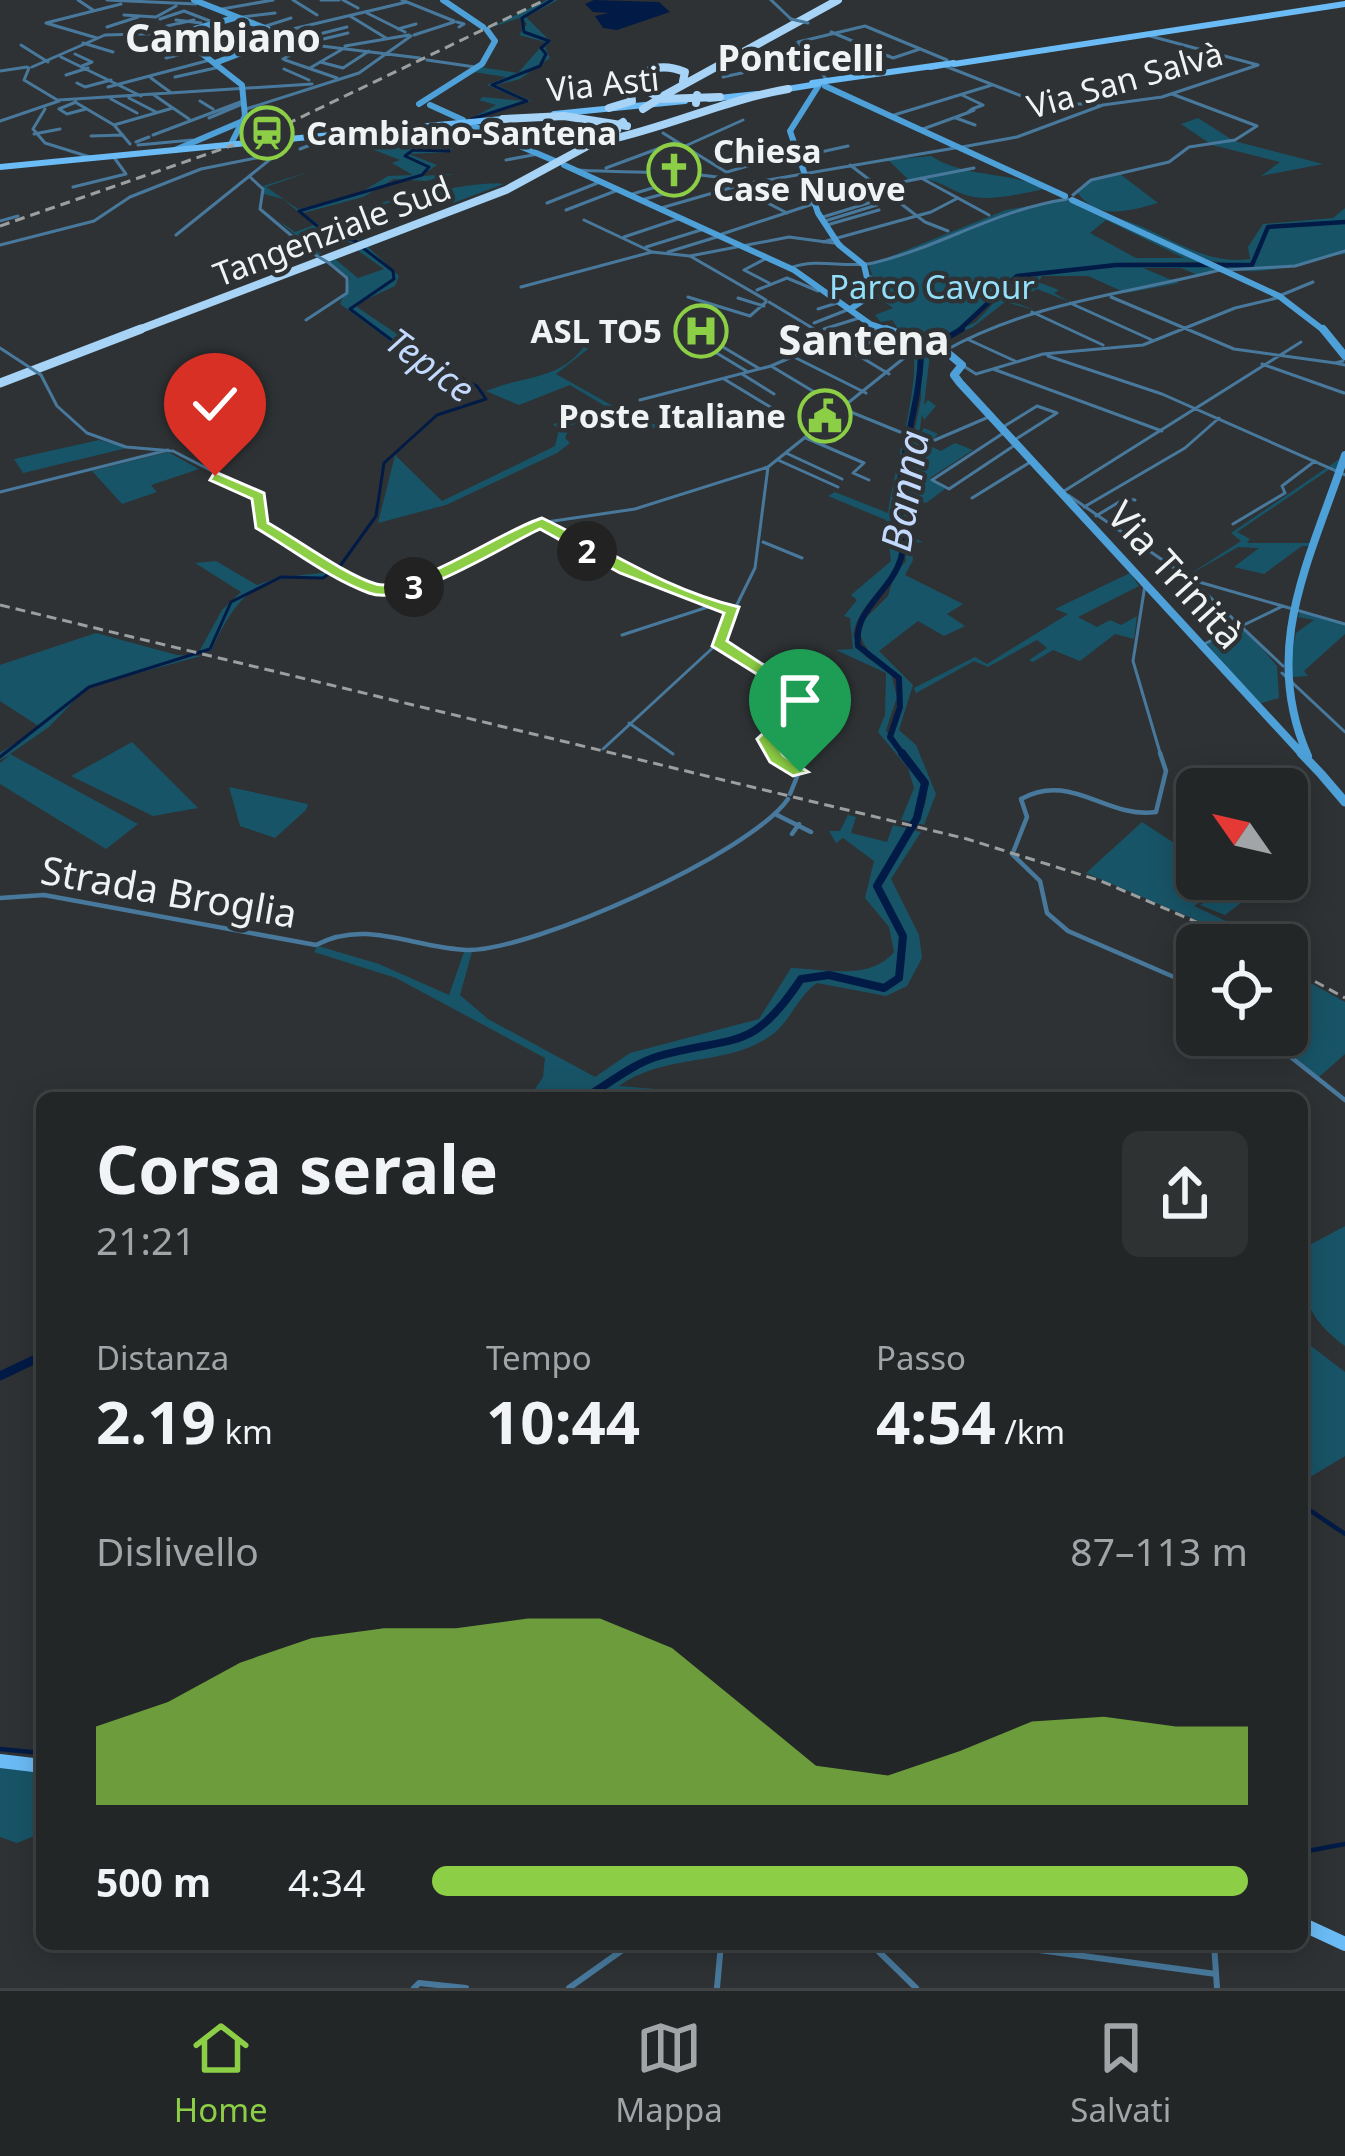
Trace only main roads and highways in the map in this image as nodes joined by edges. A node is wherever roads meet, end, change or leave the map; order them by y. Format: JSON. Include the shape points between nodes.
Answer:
{"nodes":[{"id":1,"x":840,"y":0,"type":"edge"},
{"id":2,"x":1339,"y":3,"type":"edge"},
{"id":3,"x":751,"y":46,"type":"junction"},
{"id":4,"x":730,"y":61,"type":"junction"},
{"id":5,"x":824,"y":85,"type":"junction"},
{"id":6,"x":788,"y":89,"type":"junction"},
{"id":7,"x":750,"y":94,"type":"junction"},
{"id":8,"x":665,"y":96,"type":"junction"},
{"id":9,"x":720,"y":97,"type":"junction"},
{"id":10,"x":609,"y":108,"type":"junction"},
{"id":11,"x":503,"y":118,"type":"junction"},
{"id":12,"x":460,"y":122,"type":"junction"},
{"id":13,"x":620,"y":126,"type":"junction"},
{"id":14,"x":567,"y":162,"type":"junction"},
{"id":15,"x":0,"y":167,"type":"edge"},
{"id":16,"x":0,"y":381,"type":"edge"},
{"id":17,"x":0,"y":1761,"type":"edge"},
{"id":18,"x":36,"y":1765,"type":"edge"},
{"id":19,"x":1310,"y":1925,"type":"edge"},
{"id":20,"x":1345,"y":1941,"type":"edge"}],
"edges":[{"from":1,"to":3,"type":"highway"},
{"from":2,"to":5,"type":"main road","name":"Via Asti"},
{"from":3,"to":4,"type":"highway"},
{"from":3,"to":8,"type":"highway","name":"Tangenziale Sud"},
{"from":3,"to":10,"type":"highway","via":[[710,62],[643,69],[629,80],[632,101]]},
{"from":4,"to":7,"type":"highway","via":[[710,75],[706,89]]},
{"from":4,"to":11,"type":"highway","via":[[704,79],[683,118],[644,127]]},
{"from":5,"to":6,"type":"main road","name":"Via Asti"},
{"from":5,"to":7,"type":"main road","name":"Via Asti"},
{"from":6,"to":11,"type":"main road","name":"Via Asti"},
{"from":6,"to":14,"type":"highway","via":[[614,137]]},
{"from":7,"to":9,"type":"main road","name":"Via Asti"},
{"from":8,"to":9,"type":"highway","via":[[685,72],[658,67],[635,81],[662,99]]},
{"from":8,"to":13,"type":"highway","name":"Tangenziale Sud","bridge":true},
{"from":9,"to":10,"type":"main road","name":"Via Asti"},
{"from":10,"to":12,"type":"main road","name":"Via Asti"},
{"from":11,"to":12,"type":"main road","name":"Via Asti"},
{"from":12,"to":15,"type":"main road","via":[[175,150],[135,145],[113,156]]},
{"from":13,"to":14,"type":"highway","name":"Tangenziale Sud"},
{"from":13,"to":16,"type":"highway","name":"Tangenziale Sud","via":[[504,188]]},
{"from":14,"to":16,"type":"highway","name":"Tangenziale Sud"},
{"from":17,"to":18,"type":"main road"},
{"from":19,"to":20,"type":"main road"}]}
